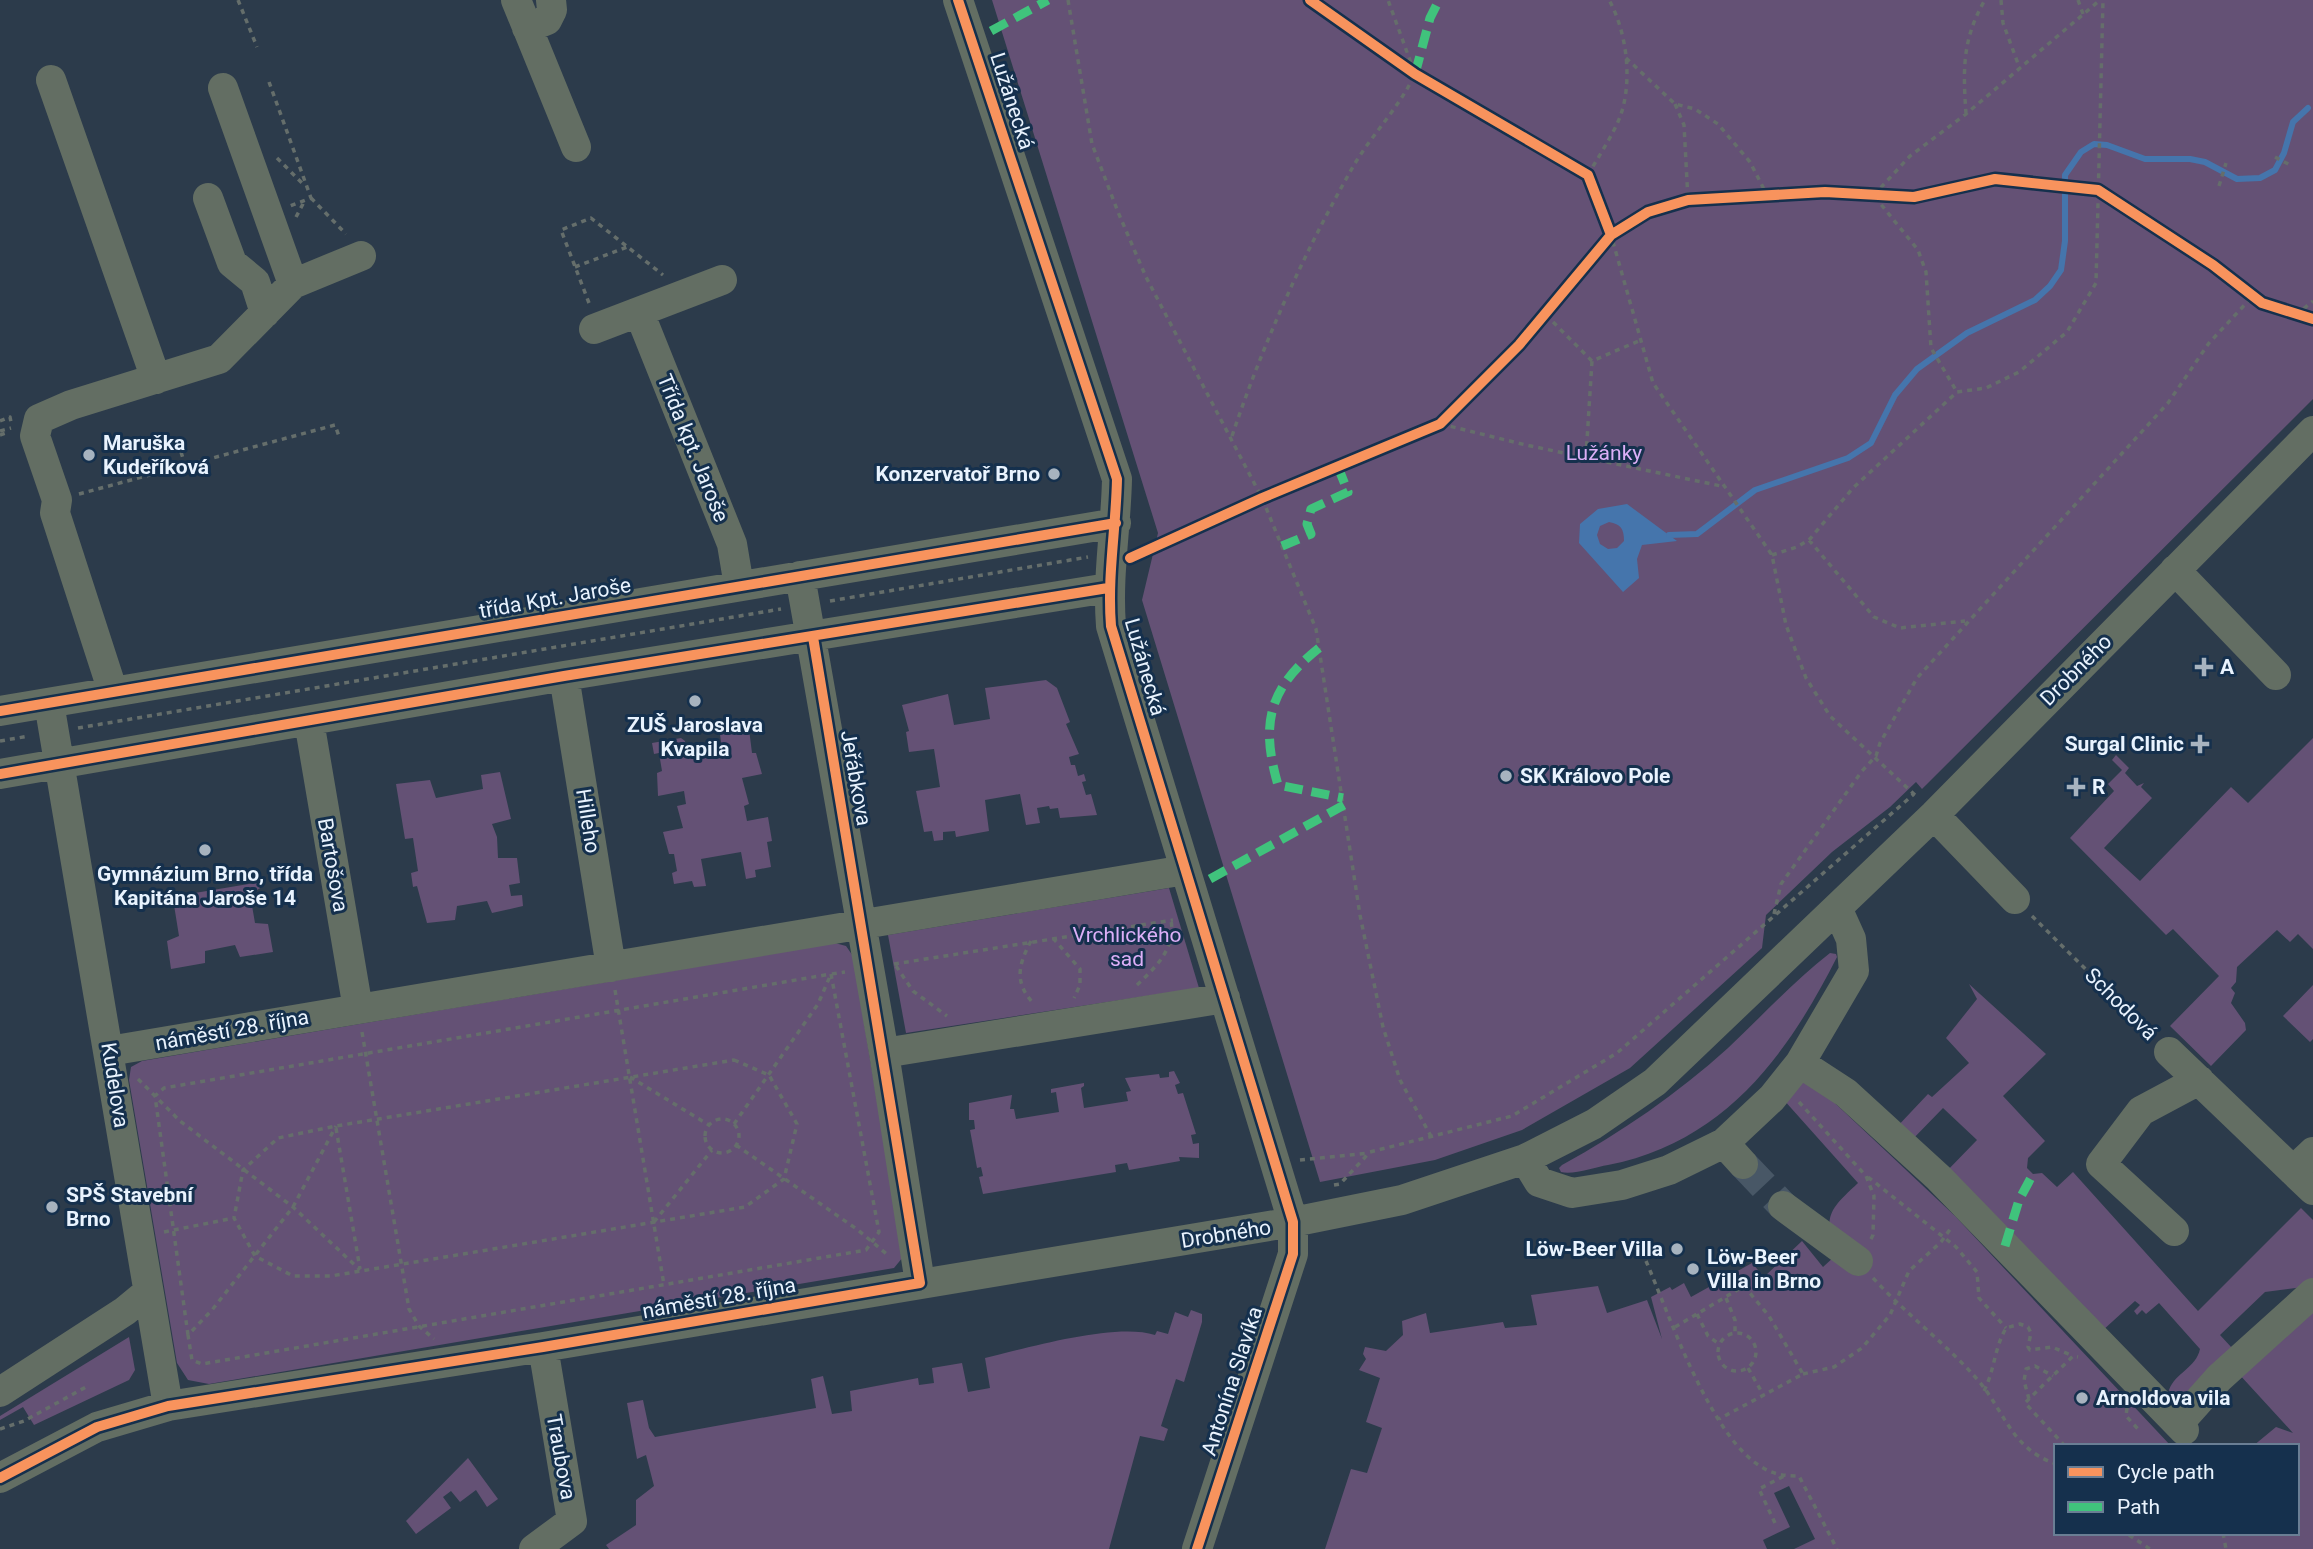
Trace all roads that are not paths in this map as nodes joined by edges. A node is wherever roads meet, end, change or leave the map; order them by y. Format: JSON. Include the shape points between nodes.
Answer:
{"nodes":[{"id":1,"x":516,"y":0,"type":"edge"},
{"id":2,"x":551,"y":0,"type":"edge"},
{"id":3,"x":958,"y":0,"type":"edge"},
{"id":4,"x":527,"y":27,"type":"junction"},
{"id":5,"x":51,"y":80,"type":"dead end"},
{"id":6,"x":223,"y":88,"type":"dead end"},
{"id":7,"x":576,"y":147,"type":"dead end"},
{"id":8,"x":208,"y":198,"type":"dead end"},
{"id":9,"x":358,"y":247,"type":"road end"},
{"id":10,"x":722,"y":280,"type":"dead end"},
{"id":11,"x":293,"y":284,"type":"junction"},
{"id":12,"x":639,"y":312,"type":"junction"},
{"id":13,"x":265,"y":313,"type":"junction"},
{"id":14,"x":596,"y":328,"type":"road end"},
{"id":15,"x":156,"y":379,"type":"junction"},
{"id":16,"x":2313,"y":431,"type":"edge"},
{"id":17,"x":13,"y":432,"type":"edge"},
{"id":18,"x":1116,"y":523,"type":"junction"},
{"id":19,"x":2175,"y":570,"type":"junction"},
{"id":20,"x":800,"y":576,"type":"junction"},
{"id":21,"x":739,"y":586,"type":"junction"},
{"id":22,"x":1108,"y":588,"type":"junction"},
{"id":23,"x":813,"y":637,"type":"junction"},
{"id":24,"x":2276,"y":675,"type":"dead end"},
{"id":25,"x":564,"y":676,"type":"junction"},
{"id":26,"x":113,"y":692,"type":"junction"},
{"id":27,"x":0,"y":712,"type":"edge"},
{"id":28,"x":51,"y":717,"type":"junction"},
{"id":29,"x":309,"y":721,"type":"junction"},
{"id":30,"x":60,"y":764,"type":"junction"},
{"id":31,"x":0,"y":774,"type":"edge"},
{"id":32,"x":1924,"y":804,"type":"junction"},
{"id":33,"x":1185,"y":870,"type":"junction"},
{"id":34,"x":2015,"y":899,"type":"road end"},
{"id":35,"x":1837,"y":908,"type":"junction"},
{"id":36,"x":862,"y":926,"type":"junction"},
{"id":37,"x":611,"y":967,"type":"junction"},
{"id":38,"x":1225,"y":998,"type":"junction"},
{"id":39,"x":358,"y":1009,"type":"junction"},
{"id":40,"x":109,"y":1051,"type":"junction"},
{"id":41,"x":2169,"y":1052,"type":"road end"},
{"id":42,"x":884,"y":1053,"type":"junction"},
{"id":43,"x":1800,"y":1063,"type":"junction"},
{"id":44,"x":2199,"y":1080,"type":"junction"},
{"id":45,"x":1525,"y":1159,"type":"junction"},
{"id":46,"x":2306,"y":1171,"type":"edge"},
{"id":47,"x":1783,"y":1206,"type":"tunnel mouth"},
{"id":48,"x":1293,"y":1223,"type":"junction"},
{"id":49,"x":2174,"y":1231,"type":"dead end"},
{"id":50,"x":1858,"y":1261,"type":"road end"},
{"id":51,"x":920,"y":1283,"type":"junction"},
{"id":52,"x":148,"y":1292,"type":"junction"},
{"id":53,"x":2313,"y":1293,"type":"edge"},
{"id":54,"x":542,"y":1347,"type":"junction"},
{"id":55,"x":0,"y":1392,"type":"edge"},
{"id":56,"x":168,"y":1406,"type":"junction"},
{"id":57,"x":0,"y":1478,"type":"edge"},
{"id":58,"x":534,"y":1549,"type":"edge"},
{"id":59,"x":1197,"y":1549,"type":"edge"}],
"edges":[{"from":1,"to":4,"type":"street"},
{"from":2,"to":4,"type":"street","via":[[547,20]]},
{"from":3,"to":18,"type":"street","name":"Lužánecká","via":[[1117,479]]},
{"from":4,"to":7,"type":"street"},
{"from":5,"to":15,"type":"street"},
{"from":6,"to":11,"type":"street"},
{"from":8,"to":13,"type":"street","via":[[232,263],[254,282]]},
{"from":9,"to":11,"type":"street"},
{"from":10,"to":12,"type":"street"},
{"from":11,"to":13,"type":"street"},
{"from":12,"to":14,"type":"street"},
{"from":12,"to":21,"type":"street","name":"Třída kpt. Jaroše","via":[[732,544]]},
{"from":13,"to":15,"type":"street","via":[[219,359]]},
{"from":15,"to":17,"type":"street","via":[[71,405]]},
{"from":16,"to":19,"type":"street","name":"Drobného"},
{"from":17,"to":26,"type":"street","via":[[57,500],[55,513]]},
{"from":18,"to":20,"type":"street","name":"třída Kpt. Jaroše"},
{"from":18,"to":22,"type":"street","name":"Lužánecká"},
{"from":19,"to":24,"type":"street"},
{"from":19,"to":32,"type":"street","name":"Drobného"},
{"from":20,"to":21,"type":"street","name":"třída Kpt. Jaroše"},
{"from":20,"to":23,"type":"street"},
{"from":21,"to":26,"type":"street","name":"třída Kpt. Jaroše"},
{"from":22,"to":23,"type":"street"},
{"from":22,"to":33,"type":"street","name":"Lužánecká","via":[[1111,626]]},
{"from":23,"to":25,"type":"street"},
{"from":23,"to":36,"type":"street","name":"Jeřábkova"},
{"from":25,"to":29,"type":"street"},
{"from":25,"to":37,"type":"street","name":"Hilleho"},
{"from":26,"to":28,"type":"street","name":"třída Kpt. Jaroše"},
{"from":27,"to":28,"type":"street","name":"třída Kpt. Jaroše"},
{"from":28,"to":30,"type":"street"},
{"from":29,"to":30,"type":"street"},
{"from":29,"to":39,"type":"street","name":"Bartošova"},
{"from":30,"to":31,"type":"street"},
{"from":30,"to":40,"type":"street","name":"Kudelova"},
{"from":32,"to":34,"type":"street"},
{"from":32,"to":35,"type":"street","name":"Drobného"},
{"from":33,"to":36,"type":"street"},
{"from":33,"to":38,"type":"street","name":"Lužánecká","via":[[1185,917]]},
{"from":35,"to":43,"type":"street","via":[[1851,940],[1854,971]]},
{"from":35,"to":45,"type":"street","name":"Drobného","via":[[1655,1082],[1594,1124]]},
{"from":36,"to":37,"type":"street","name":"náměstí 28. října"},
{"from":36,"to":42,"type":"street","via":[[882,966]]},
{"from":37,"to":39,"type":"street","name":"náměstí 28. října"},
{"from":38,"to":42,"type":"street"},
{"from":38,"to":48,"type":"street","name":"Lužánecká"},
{"from":39,"to":40,"type":"street","name":"náměstí 28. října"},
{"from":40,"to":52,"type":"street","name":"Kudelova"},
{"from":41,"to":44,"type":"street","name":"Schodová"},
{"from":42,"to":51,"type":"street"},
{"from":43,"to":45,"type":"street","via":[[1734,1153],[1622,1185],[1572,1193],[1539,1182]]},
{"from":43,"to":53,"type":"street","via":[[1846,1093],[1939,1178],[2181,1427],[2219,1378]]},
{"from":44,"to":46,"type":"street","name":"Schodová"},
{"from":44,"to":49,"type":"street","via":[[2141,1111],[2101,1164]]},
{"from":45,"to":48,"type":"street","name":"Drobného","via":[[1402,1200]]},
{"from":47,"to":50,"type":"street"},
{"from":48,"to":51,"type":"street","name":"Drobného"},
{"from":48,"to":59,"type":"street","name":"Antonína Slavíka","via":[[1293,1254]]},
{"from":51,"to":54,"type":"street","name":"náměstí 28. října"},
{"from":52,"to":55,"type":"street"},
{"from":52,"to":56,"type":"street","name":"Kudelova"},
{"from":54,"to":56,"type":"street","name":"náměstí 28. října"},
{"from":54,"to":58,"type":"street","name":"Traubova","via":[[572,1521]]},
{"from":56,"to":57,"type":"street","via":[[97,1427]]}]}
